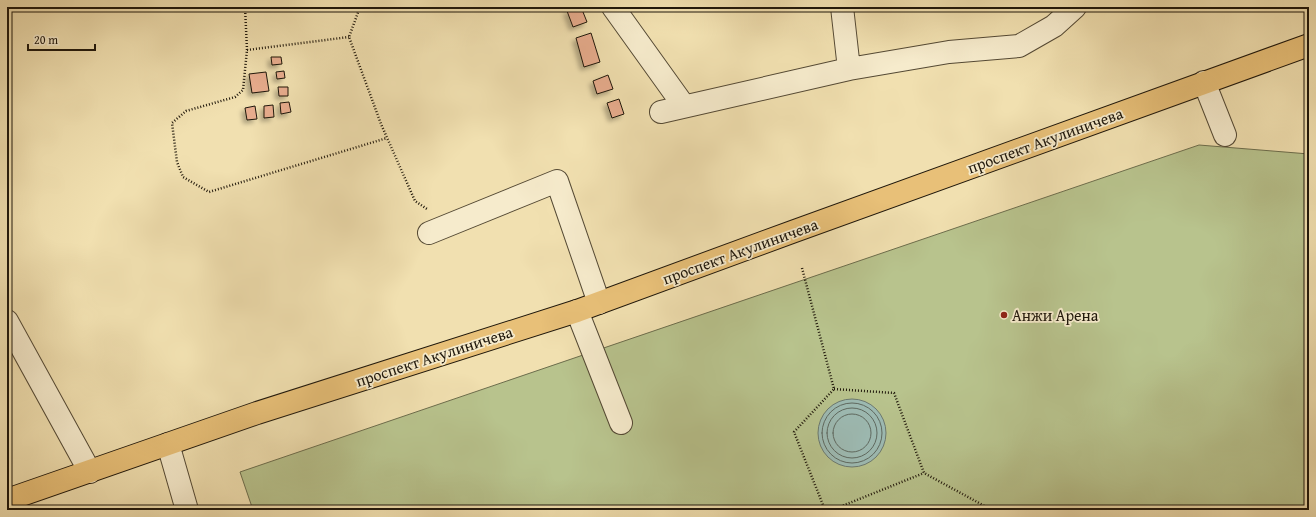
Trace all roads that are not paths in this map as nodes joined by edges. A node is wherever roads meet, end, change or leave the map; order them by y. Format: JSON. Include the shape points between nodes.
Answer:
{"nodes":[{"id":1,"x":613,"y":7,"type":"edge"},
{"id":2,"x":842,"y":7,"type":"edge"},
{"id":3,"x":1075,"y":7,"type":"edge"},
{"id":4,"x":1309,"y":45,"type":"edge"},
{"id":5,"x":849,"y":69,"type":"junction"},
{"id":6,"x":1204,"y":82,"type":"junction"},
{"id":7,"x":684,"y":106,"type":"junction"},
{"id":8,"x":661,"y":112,"type":"dead end"},
{"id":9,"x":1225,"y":135,"type":"dead end"},
{"id":10,"x":439,"y":229,"type":"road end"},
{"id":11,"x":599,"y":303,"type":"junction"},
{"id":12,"x":577,"y":311,"type":"junction"},
{"id":13,"x":7,"y":321,"type":"edge"},
{"id":14,"x":621,"y":423,"type":"dead end"},
{"id":15,"x":168,"y":444,"type":"junction"},
{"id":16,"x":90,"y":472,"type":"junction"},
{"id":17,"x":7,"y":500,"type":"edge"},
{"id":18,"x":187,"y":510,"type":"edge"}],
"edges":[{"from":1,"to":7,"type":"street"},
{"from":2,"to":5,"type":"street"},
{"from":3,"to":5,"type":"street","via":[[1054,26],[1019,46],[949,52]]},
{"from":4,"to":6,"type":"main road","name":"проспект Акулиничева"},
{"from":5,"to":7,"type":"street"},
{"from":6,"to":9,"type":"street"},
{"from":6,"to":11,"type":"main road","name":"проспект Акулиничева"},
{"from":7,"to":8,"type":"street"},
{"from":10,"to":11,"type":"street","via":[[557,181]]},
{"from":11,"to":12,"type":"main road","name":"проспект Акулиничева"},
{"from":12,"to":14,"type":"street"},
{"from":12,"to":15,"type":"main road","name":"проспект Акулиничева"},
{"from":13,"to":16,"type":"street"},
{"from":15,"to":16,"type":"main road","name":"проспект Акулиничева"},
{"from":15,"to":18,"type":"street"},
{"from":16,"to":17,"type":"main road"}]}
